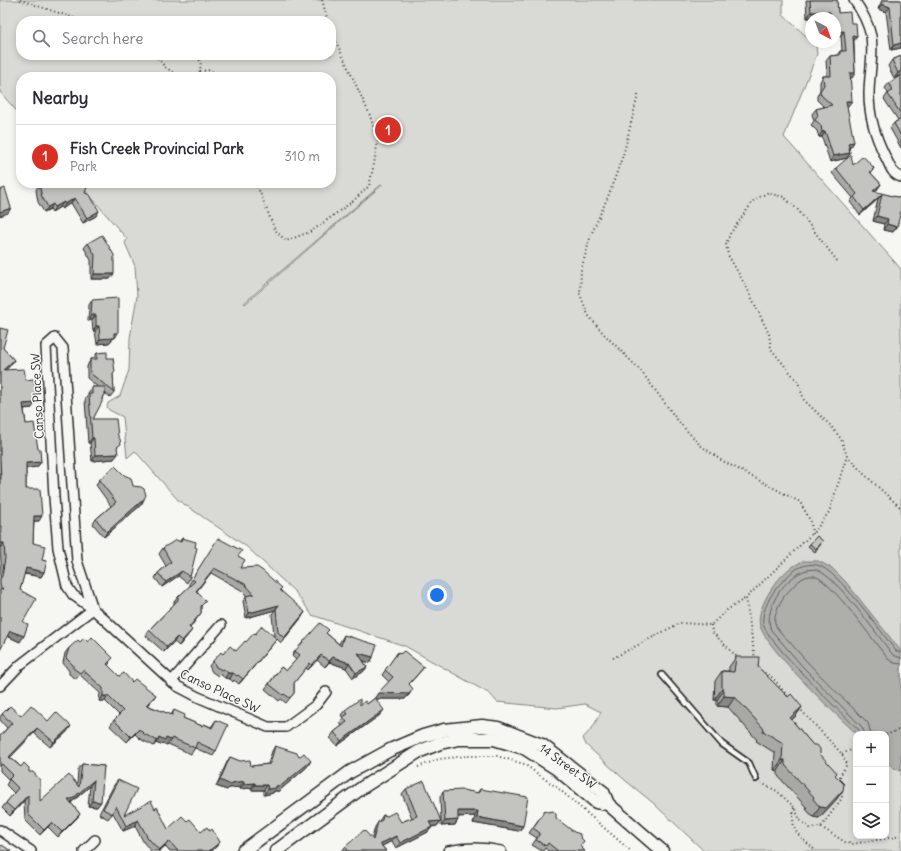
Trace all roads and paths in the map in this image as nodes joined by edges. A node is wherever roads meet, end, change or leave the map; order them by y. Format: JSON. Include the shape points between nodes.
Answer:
{"nodes":[{"id":1,"x":20,"y":0,"type":"edge"},
{"id":2,"x":322,"y":0,"type":"edge"},
{"id":3,"x":854,"y":0,"type":"edge"},
{"id":4,"x":68,"y":16,"type":"edge"},
{"id":5,"x":327,"y":16,"type":"edge"},
{"id":6,"x":336,"y":42,"type":"edge"},
{"id":7,"x":159,"y":60,"type":"edge"},
{"id":8,"x":200,"y":60,"type":"edge"},
{"id":9,"x":200,"y":71,"type":"joint"},
{"id":10,"x":172,"y":72,"type":"edge"},
{"id":11,"x":212,"y":72,"type":"edge"},
{"id":12,"x":638,"y":95,"type":"dead end"},
{"id":13,"x":901,"y":177,"type":"edge"},
{"id":14,"x":258,"y":188,"type":"edge"},
{"id":15,"x":838,"y":262,"type":"dead end"},
{"id":16,"x":847,"y":456,"type":"junction"},
{"id":17,"x":69,"y":458,"type":"junction"},
{"id":18,"x":53,"y":460,"type":"junction"},
{"id":19,"x":901,"y":508,"type":"edge"},
{"id":20,"x":812,"y":534,"type":"junction"},
{"id":21,"x":746,"y":598,"type":"junction"},
{"id":22,"x":93,"y":609,"type":"junction"},
{"id":23,"x":221,"y":625,"type":"dead end"},
{"id":24,"x":711,"y":625,"type":"junction"},
{"id":25,"x":613,"y":658,"type":"dead end"},
{"id":26,"x":740,"y":659,"type":"edge"},
{"id":27,"x":750,"y":660,"type":"edge"},
{"id":28,"x":755,"y":660,"type":"junction"},
{"id":29,"x":662,"y":675,"type":"dead end"},
{"id":30,"x":171,"y":682,"type":"junction"},
{"id":31,"x":0,"y":686,"type":"edge"},
{"id":32,"x":326,"y":692,"type":"dead end"},
{"id":33,"x":901,"y":728,"type":"edge"},
{"id":34,"x":496,"y":734,"type":"junction"},
{"id":35,"x":889,"y":734,"type":"edge"},
{"id":36,"x":853,"y":749,"type":"edge"},
{"id":37,"x":842,"y":754,"type":"junction"},
{"id":38,"x":418,"y":767,"type":"dead end"},
{"id":39,"x":835,"y":776,"type":"edge"},
{"id":40,"x":840,"y":776,"type":"junction"},
{"id":41,"x":756,"y":779,"type":"joint"},
{"id":42,"x":794,"y":807,"type":"junction"},
{"id":43,"x":821,"y":827,"type":"junction"},
{"id":44,"x":0,"y":830,"type":"edge"},
{"id":45,"x":901,"y":836,"type":"edge"},
{"id":46,"x":95,"y":840,"type":"dead end"},
{"id":47,"x":30,"y":851,"type":"edge"},
{"id":48,"x":84,"y":851,"type":"edge"},
{"id":49,"x":243,"y":851,"type":"edge"},
{"id":50,"x":276,"y":851,"type":"edge"},
{"id":51,"x":448,"y":851,"type":"edge"},
{"id":52,"x":501,"y":851,"type":"edge"},
{"id":53,"x":631,"y":851,"type":"edge"},
{"id":54,"x":662,"y":851,"type":"edge"},
{"id":55,"x":816,"y":851,"type":"edge"}],
"edges":[{"from":1,"to":4,"type":"path"},
{"from":2,"to":5,"type":"path"},
{"from":3,"to":13,"type":"street","via":[[866,21],[871,37],[870,116],[876,138],[891,169]]},
{"from":6,"to":14,"type":"path","via":[[369,113],[378,140],[369,186],[312,231],[286,241],[275,230]]},
{"from":7,"to":10,"type":"path"},
{"from":8,"to":9,"type":"path"},
{"from":9,"to":11,"type":"path"},
{"from":12,"to":20,"type":"path","via":[[624,152],[591,235],[581,270],[580,294],[588,315],[603,334],[641,371],[678,421],[700,445],[721,460],[800,502],[811,522]]},
{"from":15,"to":16,"type":"path","via":[[798,210],[784,197],[767,193],[754,200],[726,244],[728,255],[769,334],[771,349],[798,382],[804,400],[841,439]]},
{"from":16,"to":19,"type":"path"},
{"from":16,"to":20,"type":"path","via":[[829,512]]},
{"from":17,"to":18,"type":"street"},
{"from":17,"to":18,"type":"street","name":"Canso Place SW","via":[[63,348],[55,338],[46,346]]},
{"from":17,"to":22,"type":"street","name":"Canso Place SW","via":[[77,561]]},
{"from":18,"to":22,"type":"street","name":"Canso Place SW","via":[[54,497],[62,567],[67,586],[73,595]]},
{"from":20,"to":21,"type":"path"},
{"from":21,"to":24,"type":"path"},
{"from":21,"to":28,"type":"path"},
{"from":22,"to":30,"type":"street","name":"Canso Place SW"},
{"from":22,"to":31,"type":"street","via":[[20,665]]},
{"from":23,"to":30,"type":"street"},
{"from":24,"to":25,"type":"path","via":[[680,622]]},
{"from":24,"to":26,"type":"path","via":[[712,632],[735,657]]},
{"from":27,"to":28,"type":"path"},
{"from":28,"to":37,"type":"path","via":[[760,670],[773,678]]},
{"from":29,"to":41,"type":"lane","via":[[722,744],[749,763]]},
{"from":30,"to":32,"type":"street","name":"Canso Place SW","via":[[198,697],[273,728],[286,727],[316,705]]},
{"from":33,"to":35,"type":"path"},
{"from":34,"to":49,"type":"main road","via":[[477,726],[444,730],[390,750],[350,772]]},
{"from":34,"to":50,"type":"main road","via":[[440,743],[418,752],[363,787]]},
{"from":34,"to":54,"type":"main road","name":"14 Street SW","via":[[542,745],[603,792],[608,804]]},
{"from":36,"to":37,"type":"path"},
{"from":37,"to":40,"type":"path","via":[[847,764]]},
{"from":38,"to":53,"type":"path","via":[[439,759],[466,756],[497,756],[524,764],[559,789]]},
{"from":39,"to":40,"type":"path"},
{"from":40,"to":43,"type":"path","via":[[842,798]]},
{"from":41,"to":42,"type":"path","via":[[777,791]]},
{"from":42,"to":43,"type":"path","via":[[800,820],[810,828]]},
{"from":42,"to":55,"type":"path","via":[[794,830]]},
{"from":43,"to":45,"type":"path","via":[[852,844]]},
{"from":44,"to":47,"type":"street"},
{"from":46,"to":48,"type":"street"},
{"from":51,"to":52,"type":"street","via":[[474,848]]}]}
